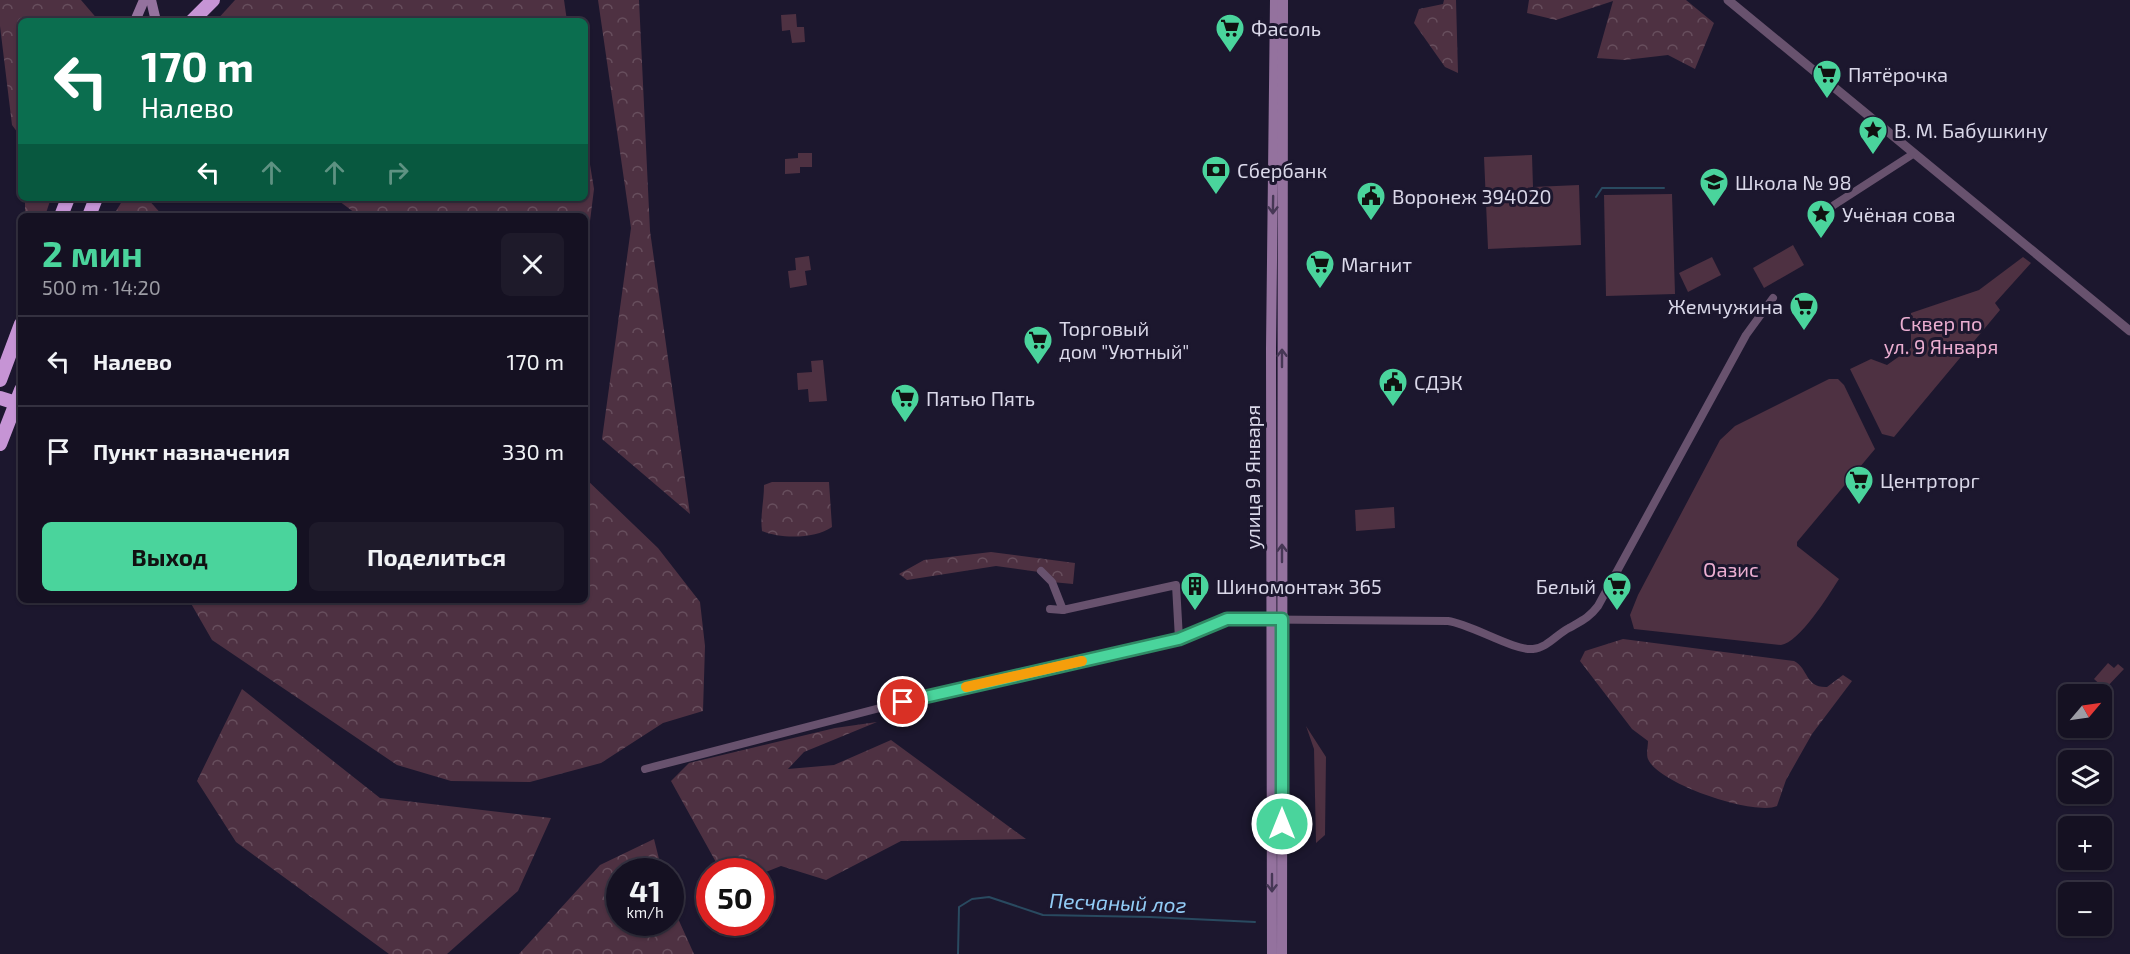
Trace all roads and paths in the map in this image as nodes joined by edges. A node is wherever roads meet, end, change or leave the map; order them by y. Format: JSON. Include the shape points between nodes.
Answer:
{"nodes":[{"id":1,"x":144,"y":0,"type":"edge"},
{"id":2,"x":151,"y":0,"type":"edge"},
{"id":3,"x":213,"y":0,"type":"edge"},
{"id":4,"x":1275,"y":0,"type":"edge"},
{"id":5,"x":1283,"y":0,"type":"edge"},
{"id":6,"x":1728,"y":0,"type":"edge"},
{"id":7,"x":136,"y":18,"type":"edge"},
{"id":8,"x":155,"y":18,"type":"edge"},
{"id":9,"x":195,"y":18,"type":"edge"},
{"id":10,"x":200,"y":18,"type":"edge"},
{"id":11,"x":1914,"y":154,"type":"junction"},
{"id":12,"x":1834,"y":205,"type":"dead end"},
{"id":13,"x":1773,"y":298,"type":"dead end"},
{"id":14,"x":2130,"y":331,"type":"edge"},
{"id":15,"x":18,"y":332,"type":"edge"},
{"id":16,"x":0,"y":380,"type":"edge"},
{"id":17,"x":18,"y":397,"type":"edge"},
{"id":18,"x":0,"y":398,"type":"edge"},
{"id":19,"x":0,"y":444,"type":"edge"},
{"id":20,"x":1041,"y":571,"type":"dead end"},
{"id":21,"x":1050,"y":609,"type":"dead end"},
{"id":22,"x":1063,"y":610,"type":"junction"},
{"id":23,"x":1271,"y":619,"type":"junction"},
{"id":24,"x":1282,"y":619,"type":"junction"},
{"id":25,"x":1179,"y":639,"type":"junction"},
{"id":26,"x":1277,"y":710,"type":"junction"},
{"id":27,"x":645,"y":769,"type":"dead end"},
{"id":28,"x":1272,"y":954,"type":"edge"},
{"id":29,"x":1282,"y":954,"type":"edge"}],
"edges":[{"from":1,"to":7,"type":"main road"},
{"from":2,"to":8,"type":"main road"},
{"from":3,"to":9,"type":"highway"},
{"from":3,"to":10,"type":"highway"},
{"from":4,"to":23,"type":"main road","name":"улица 9 Января","one_way":true},
{"from":24,"to":5,"type":"main road","name":"улица 9 Января","one_way":true},
{"from":6,"to":11,"type":"street"},
{"from":11,"to":12,"type":"street"},
{"from":11,"to":14,"type":"street"},
{"from":13,"to":24,"type":"street","via":[[1746,335],[1598,606],[1581,624],[1532,650],[1464,623],[1448,621]]},
{"from":15,"to":16,"type":"highway"},
{"from":17,"to":18,"type":"highway"},
{"from":17,"to":19,"type":"highway"},
{"from":20,"to":22,"type":"street","via":[[1052,582]]},
{"from":21,"to":22,"type":"street"},
{"from":22,"to":25,"type":"street","via":[[1176,585]]},
{"from":23,"to":24,"type":"street"},
{"from":23,"to":25,"type":"street","via":[[1227,619]]},
{"from":23,"to":26,"type":"main road","name":"улица 9 Января"},
{"from":24,"to":26,"type":"main road","name":"улица 9 Января"},
{"from":25,"to":27,"type":"street","via":[[903,702]]},
{"from":26,"to":28,"type":"main road","name":"улица 9 Января","one_way":true},
{"from":26,"to":29,"type":"main road","name":"улица 9 Января"}]}
